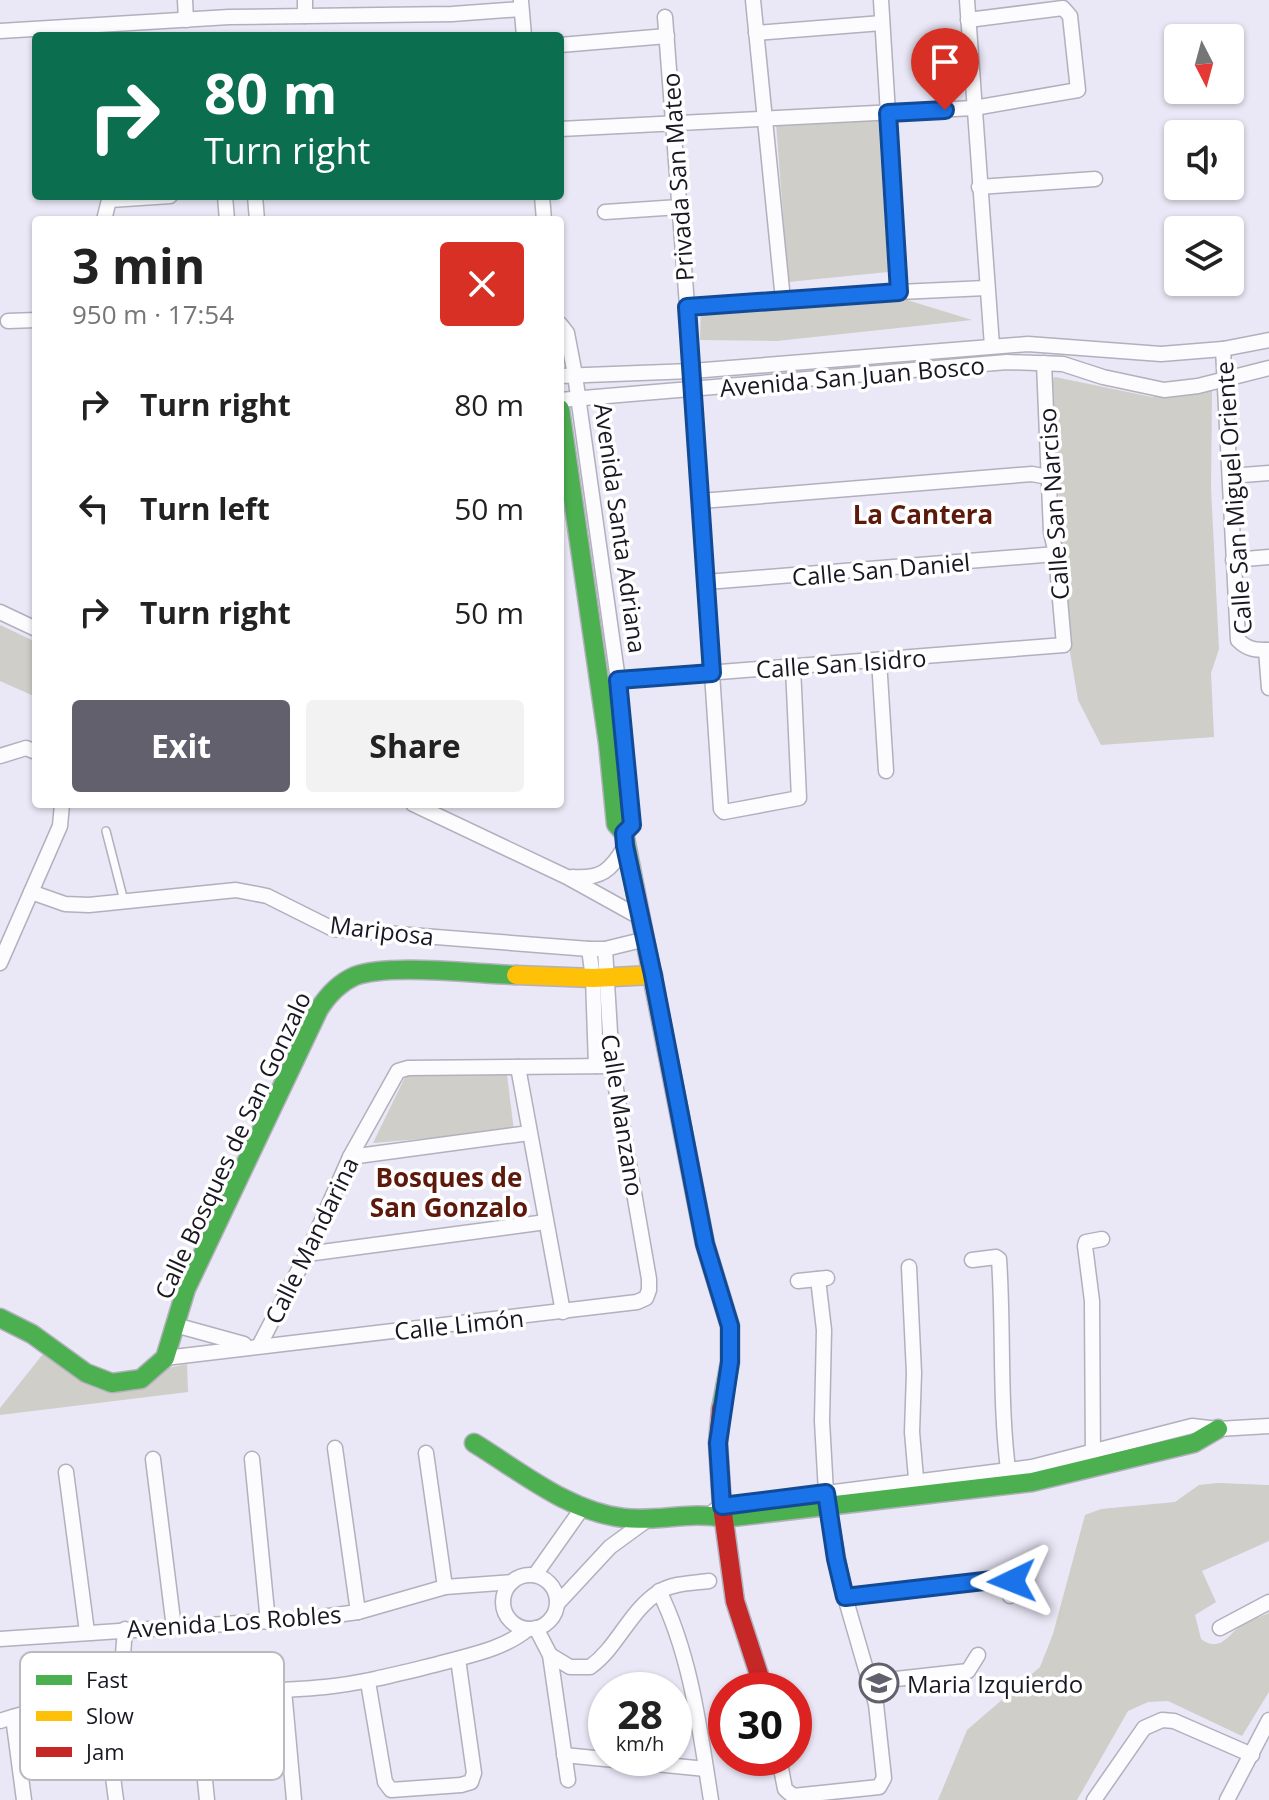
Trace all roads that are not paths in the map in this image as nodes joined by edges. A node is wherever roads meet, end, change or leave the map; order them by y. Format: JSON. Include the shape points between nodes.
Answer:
{"nodes":[{"id":1,"x":185,"y":0,"type":"edge"},
{"id":2,"x":305,"y":0,"type":"edge"},
{"id":3,"x":753,"y":0,"type":"edge"},
{"id":4,"x":881,"y":0,"type":"edge"},
{"id":5,"x":967,"y":0,"type":"edge"},
{"id":6,"x":521,"y":4,"type":"edge"},
{"id":7,"x":452,"y":7,"type":"edge"},
{"id":8,"x":305,"y":16,"type":"junction"},
{"id":9,"x":665,"y":17,"type":"dead end"},
{"id":10,"x":186,"y":20,"type":"junction"},
{"id":11,"x":968,"y":20,"type":"junction"},
{"id":12,"x":882,"y":23,"type":"junction"},
{"id":13,"x":0,"y":31,"type":"edge"},
{"id":14,"x":524,"y":32,"type":"edge"},
{"id":15,"x":756,"y":33,"type":"junction"},
{"id":16,"x":667,"y":36,"type":"junction"},
{"id":17,"x":564,"y":45,"type":"edge"},
{"id":18,"x":974,"y":108,"type":"junction"},
{"id":19,"x":888,"y":113,"type":"junction"},
{"id":20,"x":765,"y":120,"type":"junction"},
{"id":21,"x":674,"y":124,"type":"junction"},
{"id":22,"x":564,"y":129,"type":"edge"},
{"id":23,"x":1095,"y":179,"type":"dead end"},
{"id":24,"x":979,"y":187,"type":"junction"},
{"id":25,"x":679,"y":207,"type":"junction"},
{"id":26,"x":605,"y":212,"type":"dead end"},
{"id":27,"x":986,"y":288,"type":"junction"},
{"id":28,"x":899,"y":292,"type":"junction"},
{"id":29,"x":783,"y":300,"type":"junction"},
{"id":30,"x":687,"y":307,"type":"junction"},
{"id":31,"x":32,"y":320,"type":"edge"},
{"id":32,"x":8,"y":321,"type":"dead end"},
{"id":33,"x":564,"y":329,"type":"edge"},
{"id":34,"x":1269,"y":340,"type":"edge"},
{"id":35,"x":999,"y":346,"type":"junction"},
{"id":36,"x":1223,"y":349,"type":"junction"},
{"id":37,"x":1004,"y":363,"type":"junction"},
{"id":38,"x":1044,"y":363,"type":"junction"},
{"id":39,"x":1269,"y":368,"type":"edge"},
{"id":40,"x":692,"y":371,"type":"junction"},
{"id":41,"x":567,"y":375,"type":"edge"},
{"id":42,"x":1225,"y":379,"type":"junction"},
{"id":43,"x":694,"y":389,"type":"junction"},
{"id":44,"x":578,"y":397,"type":"junction"},
{"id":45,"x":564,"y":399,"type":"edge"},
{"id":46,"x":564,"y":437,"type":"edge"},
{"id":47,"x":1269,"y":473,"type":"edge"},
{"id":48,"x":1230,"y":476,"type":"junction"},
{"id":49,"x":1048,"y":477,"type":"junction"},
{"id":50,"x":701,"y":501,"type":"junction"},
{"id":51,"x":1056,"y":554,"type":"junction"},
{"id":52,"x":1269,"y":557,"type":"edge"},
{"id":53,"x":1233,"y":560,"type":"junction"},
{"id":54,"x":706,"y":582,"type":"junction"},
{"id":55,"x":0,"y":612,"type":"edge"},
{"id":56,"x":32,"y":627,"type":"edge"},
{"id":57,"x":1064,"y":645,"type":"joint"},
{"id":58,"x":1268,"y":650,"type":"edge"},
{"id":59,"x":879,"y":660,"type":"junction"},
{"id":60,"x":793,"y":667,"type":"junction"},
{"id":61,"x":712,"y":673,"type":"junction"},
{"id":62,"x":618,"y":680,"type":"junction"},
{"id":63,"x":1269,"y":688,"type":"edge"},
{"id":64,"x":32,"y":750,"type":"edge"},
{"id":65,"x":0,"y":756,"type":"edge"},
{"id":66,"x":886,"y":771,"type":"dead end"},
{"id":67,"x":62,"y":808,"type":"edge"},
{"id":68,"x":421,"y":808,"type":"edge"},
{"id":69,"x":106,"y":831,"type":"dead end"},
{"id":70,"x":624,"y":840,"type":"junction"},
{"id":71,"x":567,"y":877,"type":"junction"},
{"id":72,"x":31,"y":892,"type":"junction"},
{"id":73,"x":124,"y":901,"type":"junction"},
{"id":74,"x":641,"y":918,"type":"junction"},
{"id":75,"x":646,"y":939,"type":"junction"},
{"id":76,"x":589,"y":949,"type":"junction"},
{"id":77,"x":605,"y":949,"type":"junction"},
{"id":78,"x":0,"y":963,"type":"edge"},
{"id":79,"x":653,"y":975,"type":"junction"},
{"id":80,"x":599,"y":978,"type":"junction"},
{"id":81,"x":596,"y":1066,"type":"junction"},
{"id":82,"x":612,"y":1066,"type":"junction"},
{"id":83,"x":518,"y":1067,"type":"junction"},
{"id":84,"x":529,"y":1133,"type":"junction"},
{"id":85,"x":350,"y":1157,"type":"junction"},
{"id":86,"x":546,"y":1222,"type":"junction"},
{"id":87,"x":1102,"y":1239,"type":"dead end"},
{"id":88,"x":307,"y":1254,"type":"junction"},
{"id":89,"x":972,"y":1260,"type":"dead end"},
{"id":90,"x":926,"y":1265,"type":"dead end"},
{"id":91,"x":649,"y":1279,"type":"joint"},
{"id":92,"x":798,"y":1281,"type":"dead end"},
{"id":93,"x":563,"y":1312,"type":"junction"},
{"id":94,"x":0,"y":1318,"type":"edge"},
{"id":95,"x":175,"y":1325,"type":"junction"},
{"id":96,"x":256,"y":1346,"type":"junction"},
{"id":97,"x":165,"y":1358,"type":"junction"},
{"id":98,"x":1269,"y":1426,"type":"edge"},
{"id":99,"x":1218,"y":1429,"type":"joint"},
{"id":100,"x":474,"y":1443,"type":"dead end"},
{"id":101,"x":335,"y":1448,"type":"dead end"},
{"id":102,"x":426,"y":1453,"type":"dead end"},
{"id":103,"x":153,"y":1459,"type":"dead end"},
{"id":104,"x":252,"y":1459,"type":"dead end"},
{"id":105,"x":1093,"y":1461,"type":"junction"},
{"id":106,"x":66,"y":1472,"type":"dead end"},
{"id":107,"x":1009,"y":1478,"type":"junction"},
{"id":108,"x":917,"y":1490,"type":"junction"},
{"id":109,"x":827,"y":1500,"type":"junction"},
{"id":110,"x":583,"y":1507,"type":"junction"},
{"id":111,"x":719,"y":1513,"type":"junction"},
{"id":112,"x":647,"y":1520,"type":"junction"},
{"id":113,"x":535,"y":1575,"type":"junction"},
{"id":114,"x":709,"y":1581,"type":"dead end"},
{"id":115,"x":512,"y":1582,"type":"junction"},
{"id":116,"x":445,"y":1587,"type":"junction"},
{"id":117,"x":659,"y":1591,"type":"junction"},
{"id":118,"x":1010,"y":1596,"type":"dead end"},
{"id":119,"x":845,"y":1597,"type":"junction"},
{"id":120,"x":1269,"y":1602,"type":"edge"},
{"id":121,"x":558,"y":1603,"type":"junction"},
{"id":122,"x":358,"y":1612,"type":"junction"},
{"id":123,"x":268,"y":1622,"type":"junction"},
{"id":124,"x":174,"y":1628,"type":"junction"},
{"id":125,"x":1220,"y":1628,"type":"dead end"},
{"id":126,"x":125,"y":1629,"type":"junction"},
{"id":127,"x":532,"y":1629,"type":"junction"},
{"id":128,"x":87,"y":1632,"type":"junction"},
{"id":129,"x":0,"y":1639,"type":"edge"},
{"id":130,"x":123,"y":1652,"type":"edge"},
{"id":131,"x":550,"y":1655,"type":"junction"},
{"id":132,"x":978,"y":1655,"type":"dead end"},
{"id":133,"x":458,"y":1659,"type":"junction"},
{"id":134,"x":758,"y":1672,"type":"edge"},
{"id":135,"x":368,"y":1682,"type":"junction"},
{"id":136,"x":869,"y":1682,"type":"junction"},
{"id":137,"x":284,"y":1690,"type":"joint"},
{"id":138,"x":7,"y":1719,"type":"edge"},
{"id":139,"x":1269,"y":1720,"type":"edge"},
{"id":140,"x":564,"y":1755,"type":"junction"},
{"id":141,"x":1252,"y":1755,"type":"junction"},
{"id":142,"x":706,"y":1769,"type":"junction"},
{"id":143,"x":784,"y":1776,"type":"edge"},
{"id":144,"x":113,"y":1780,"type":"edge"},
{"id":145,"x":205,"y":1780,"type":"edge"},
{"id":146,"x":568,"y":1780,"type":"dead end"},
{"id":147,"x":24,"y":1800,"type":"edge"},
{"id":148,"x":116,"y":1800,"type":"edge"},
{"id":149,"x":207,"y":1800,"type":"edge"},
{"id":150,"x":294,"y":1800,"type":"edge"},
{"id":151,"x":711,"y":1800,"type":"edge"},
{"id":152,"x":1094,"y":1800,"type":"edge"},
{"id":153,"x":1227,"y":1800,"type":"edge"}],
"edges":[{"from":1,"to":10,"type":"street"},
{"from":2,"to":8,"type":"street"},
{"from":3,"to":15,"type":"street"},
{"from":4,"to":12,"type":"street"},
{"from":5,"to":11,"type":"street"},
{"from":6,"to":7,"type":"street"},
{"from":6,"to":14,"type":"street"},
{"from":7,"to":8,"type":"street"},
{"from":8,"to":10,"type":"street"},
{"from":9,"to":16,"type":"street","name":"Privada San Mateo"},
{"from":10,"to":13,"type":"street"},
{"from":11,"to":18,"type":"street"},
{"from":11,"to":18,"type":"street","via":[[1063,8],[1070,16],[1079,87]]},
{"from":12,"to":15,"type":"street"},
{"from":12,"to":19,"type":"street"},
{"from":15,"to":20,"type":"street"},
{"from":16,"to":17,"type":"street"},
{"from":16,"to":21,"type":"street","name":"Privada San Mateo"},
{"from":18,"to":19,"type":"street"},
{"from":18,"to":24,"type":"street"},
{"from":19,"to":20,"type":"street"},
{"from":19,"to":28,"type":"street"},
{"from":20,"to":21,"type":"street"},
{"from":20,"to":29,"type":"street"},
{"from":21,"to":22,"type":"street"},
{"from":21,"to":25,"type":"street","name":"Privada San Mateo"},
{"from":23,"to":24,"type":"street"},
{"from":24,"to":27,"type":"street"},
{"from":25,"to":26,"type":"street"},
{"from":25,"to":30,"type":"street","name":"Privada San Mateo"},
{"from":27,"to":28,"type":"street"},
{"from":27,"to":35,"type":"street"},
{"from":28,"to":29,"type":"street"},
{"from":29,"to":30,"type":"street"},
{"from":30,"to":40,"type":"street","name":"Privada San Mateo"},
{"from":31,"to":32,"type":"street"},
{"from":33,"to":41,"type":"street","name":"Avenida Santa Adriana"},
{"from":34,"to":36,"type":"street","name":"Avenida San Juan Bosco"},
{"from":35,"to":36,"type":"street","name":"Avenida San Juan Bosco","via":[[1045,344],[1161,354]]},
{"from":35,"to":37,"type":"street"},
{"from":35,"to":40,"type":"street","name":"Avenida San Juan Bosco"},
{"from":36,"to":42,"type":"street","name":"Calle San Miguel Oriente"},
{"from":37,"to":38,"type":"street","name":"Avenida San Juan Bosco"},
{"from":37,"to":43,"type":"street","name":"Avenida San Juan Bosco"},
{"from":38,"to":42,"type":"street","name":"Avenida San Juan Bosco","via":[[1164,390]]},
{"from":38,"to":49,"type":"street","name":"Calle San Narciso"},
{"from":39,"to":42,"type":"street","name":"Avenida San Juan Bosco"},
{"from":40,"to":41,"type":"street","name":"Avenida San Juan Bosco"},
{"from":40,"to":43,"type":"street","name":"Privada San Mateo"},
{"from":41,"to":44,"type":"street","name":"Avenida Santa Adriana"},
{"from":42,"to":48,"type":"street","name":"Calle San Miguel Oriente"},
{"from":43,"to":44,"type":"street","name":"Avenida San Juan Bosco"},
{"from":43,"to":50,"type":"street","name":"Privada San Mateo"},
{"from":44,"to":45,"type":"street","name":"Avenida San Juan Bosco"},
{"from":44,"to":62,"type":"street","name":"Avenida Santa Adriana"},
{"from":46,"to":70,"type":"street","name":"Avenida Santa Adriana","via":[[616,824]]},
{"from":47,"to":48,"type":"street"},
{"from":48,"to":53,"type":"street","name":"Calle San Miguel Oriente"},
{"from":49,"to":50,"type":"street","via":[[1032,474]]},
{"from":49,"to":51,"type":"street","name":"Calle San Narciso"},
{"from":50,"to":54,"type":"street","name":"Privada San Mateo"},
{"from":51,"to":54,"type":"street","name":"Calle San Daniel"},
{"from":51,"to":57,"type":"street","name":"Calle San Narciso"},
{"from":52,"to":53,"type":"street"},
{"from":53,"to":58,"type":"street","name":"Calle San Miguel Oriente","via":[[1238,640],[1245,647]]},
{"from":54,"to":61,"type":"street","name":"Privada San Mateo"},
{"from":55,"to":56,"type":"street"},
{"from":57,"to":59,"type":"street","name":"Calle San Isidro"},
{"from":58,"to":63,"type":"street"},
{"from":59,"to":60,"type":"street","name":"Calle San Isidro"},
{"from":59,"to":66,"type":"street"},
{"from":60,"to":61,"type":"street","name":"Calle San Isidro"},
{"from":60,"to":61,"type":"street","name":"Privada San Mateo","via":[[799,798],[727,812],[721,809]]},
{"from":61,"to":62,"type":"street","name":"Calle San Isidro"},
{"from":62,"to":70,"type":"street","name":"Avenida Santa Adriana","via":[[632,825]]},
{"from":64,"to":65,"type":"street"},
{"from":67,"to":72,"type":"street","via":[[60,826]]},
{"from":68,"to":71,"type":"street"},
{"from":69,"to":73,"type":"lane"},
{"from":70,"to":71,"type":"street","via":[[610,869]]},
{"from":70,"to":74,"type":"street","name":"Avenida Santa Adriana"},
{"from":71,"to":74,"type":"street"},
{"from":72,"to":73,"type":"street","name":"Mariposa","via":[[65,904]]},
{"from":72,"to":78,"type":"street"},
{"from":73,"to":76,"type":"street","name":"Mariposa","via":[[236,890],[267,896],[333,929]]},
{"from":74,"to":75,"type":"street","name":"Avenida Santa Adriana"},
{"from":75,"to":77,"type":"street","name":"Mariposa"},
{"from":75,"to":79,"type":"street","name":"Avenida Santa Adriana"},
{"from":76,"to":77,"type":"street","name":"Mariposa"},
{"from":76,"to":80,"type":"street","name":"Calle Manzano"},
{"from":77,"to":80,"type":"street","name":"Calle Manzano"},
{"from":79,"to":80,"type":"street","name":"Calle Bosques de San Gonzalo"},
{"from":79,"to":111,"type":"street","name":"Avenida Santa Adriana","via":[[705,1244],[730,1326],[718,1443]]},
{"from":80,"to":81,"type":"street","name":"Calle Manzano"},
{"from":80,"to":82,"type":"street","name":"Calle Manzano"},
{"from":80,"to":95,"type":"street","name":"Calle Bosques de San Gonzalo","via":[[382,970],[342,981],[319,1009],[186,1289]]},
{"from":81,"to":82,"type":"street","name":"Calle Mandarina"},
{"from":81,"to":83,"type":"street","name":"Calle Mandarina"},
{"from":82,"to":91,"type":"street","name":"Calle Manzano"},
{"from":83,"to":84,"type":"street"},
{"from":83,"to":85,"type":"street","name":"Calle Mandarina","via":[[398,1071]]},
{"from":84,"to":85,"type":"street"},
{"from":84,"to":86,"type":"street"},
{"from":85,"to":88,"type":"street","name":"Calle Mandarina"},
{"from":86,"to":88,"type":"street"},
{"from":86,"to":93,"type":"street"},
{"from":87,"to":105,"type":"street","via":[[1085,1246],[1092,1301]]},
{"from":88,"to":96,"type":"street","name":"Calle Mandarina"},
{"from":89,"to":107,"type":"street","via":[[999,1259]]},
{"from":90,"to":108,"type":"street","via":[[904,1267]]},
{"from":91,"to":93,"type":"street","name":"Calle Limón","via":[[646,1298],[637,1302]]},
{"from":92,"to":109,"type":"street","via":[[823,1278]]},
{"from":93,"to":96,"type":"street","name":"Calle Limón"},
{"from":94,"to":97,"type":"street","via":[[86,1373],[112,1383],[141,1379]]},
{"from":95,"to":96,"type":"street","name":"Calle Limón"},
{"from":95,"to":97,"type":"street","name":"Calle Bosques de San Gonzalo"},
{"from":96,"to":97,"type":"street","name":"Calle Limón"},
{"from":98,"to":99,"type":"street"},
{"from":99,"to":105,"type":"street","via":[[1194,1443]]},
{"from":100,"to":110,"type":"street"},
{"from":101,"to":122,"type":"street"},
{"from":102,"to":116,"type":"street"},
{"from":103,"to":124,"type":"street"},
{"from":104,"to":123,"type":"street"},
{"from":105,"to":107,"type":"street"},
{"from":106,"to":128,"type":"street"},
{"from":107,"to":108,"type":"street"},
{"from":108,"to":109,"type":"street"},
{"from":109,"to":111,"type":"street"},
{"from":109,"to":119,"type":"street"},
{"from":110,"to":112,"type":"street"},
{"from":110,"to":113,"type":"street"},
{"from":111,"to":112,"type":"street"},
{"from":111,"to":134,"type":"street","name":"Avenida Santa Adriana","via":[[738,1614]]},
{"from":112,"to":121,"type":"street","via":[[610,1547]]},
{"from":113,"to":115,"type":"street"},
{"from":113,"to":121,"type":"street","via":[[552,1584]]},
{"from":114,"to":117,"type":"street"},
{"from":115,"to":116,"type":"street","name":"Avenida Los Robles"},
{"from":115,"to":127,"type":"street","via":[[503,1597],[506,1615]]},
{"from":116,"to":122,"type":"street","name":"Avenida Los Robles"},
{"from":117,"to":131,"type":"street","via":[[590,1667],[570,1667]]},
{"from":117,"to":142,"type":"street","via":[[691,1687]]},
{"from":118,"to":119,"type":"street","via":[[1010,1578]]},
{"from":119,"to":136,"type":"street"},
{"from":120,"to":125,"type":"street"},
{"from":121,"to":127,"type":"street","via":[[549,1622]]},
{"from":122,"to":123,"type":"street","name":"Avenida Los Robles"},
{"from":123,"to":124,"type":"street","name":"Avenida Los Robles"},
{"from":124,"to":126,"type":"street","name":"Avenida Los Robles"},
{"from":126,"to":128,"type":"street","name":"Avenida Los Robles"},
{"from":126,"to":130,"type":"street"},
{"from":127,"to":131,"type":"street"},
{"from":127,"to":133,"type":"street","via":[[502,1646]]},
{"from":128,"to":129,"type":"street","name":"Avenida Los Robles"},
{"from":131,"to":140,"type":"street"},
{"from":132,"to":136,"type":"street","via":[[968,1671]]},
{"from":133,"to":135,"type":"street"},
{"from":133,"to":135,"type":"street","via":[[474,1773],[471,1782],[461,1785],[391,1790],[385,1782]]},
{"from":135,"to":137,"type":"street"},
{"from":136,"to":143,"type":"street","via":[[883,1783],[793,1796]]},
{"from":137,"to":150,"type":"street"},
{"from":138,"to":147,"type":"street"},
{"from":139,"to":141,"type":"street"},
{"from":140,"to":142,"type":"street"},
{"from":140,"to":146,"type":"street"},
{"from":141,"to":152,"type":"street","via":[[1162,1720],[1144,1728]]},
{"from":141,"to":153,"type":"street"},
{"from":142,"to":151,"type":"street"},
{"from":144,"to":148,"type":"street"},
{"from":145,"to":149,"type":"street"}]}
